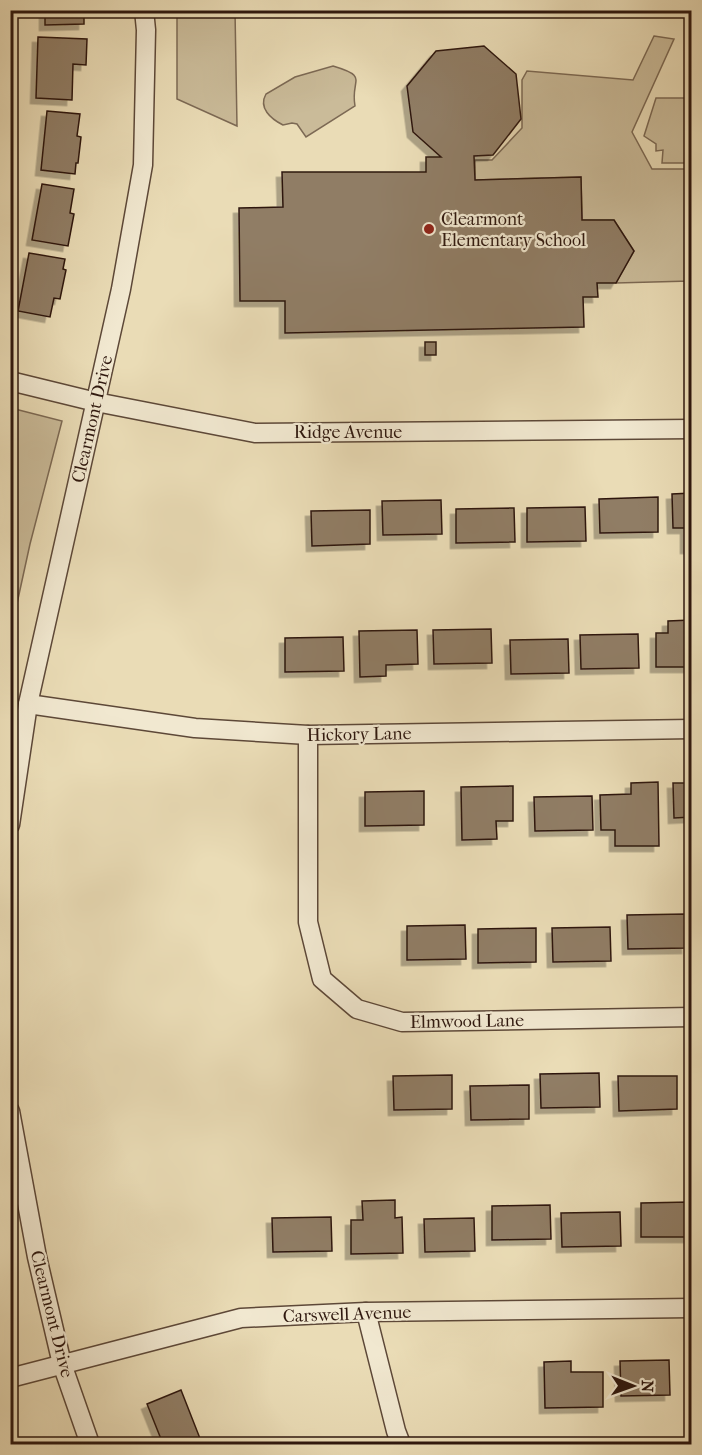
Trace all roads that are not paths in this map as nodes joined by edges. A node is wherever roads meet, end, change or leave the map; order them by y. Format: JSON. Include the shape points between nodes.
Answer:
{"nodes":[{"id":1,"x":144,"y":10,"type":"edge"},
{"id":2,"x":10,"y":381,"type":"edge"},
{"id":3,"x":96,"y":402,"type":"junction"},
{"id":4,"x":692,"y":429,"type":"edge"},
{"id":5,"x":28,"y":704,"type":"junction"},
{"id":6,"x":692,"y":729,"type":"edge"},
{"id":7,"x":308,"y":735,"type":"junction"},
{"id":8,"x":10,"y":825,"type":"edge"},
{"id":9,"x":692,"y":1017,"type":"edge"},
{"id":10,"x":10,"y":1111,"type":"edge"},
{"id":11,"x":692,"y":1308,"type":"edge"},
{"id":12,"x":366,"y":1312,"type":"junction"},
{"id":13,"x":62,"y":1364,"type":"junction"},
{"id":14,"x":10,"y":1378,"type":"edge"},
{"id":15,"x":90,"y":1444,"type":"edge"},
{"id":16,"x":401,"y":1444,"type":"edge"}],
"edges":[{"from":1,"to":3,"type":"street","name":"Clearmont Drive","via":[[143,165]]},
{"from":2,"to":3,"type":"street","name":"Ridge Avenue"},
{"from":3,"to":4,"type":"street","name":"Ridge Avenue","via":[[255,433]]},
{"from":3,"to":5,"type":"street","name":"Clearmont Drive"},
{"from":5,"to":7,"type":"street","name":"Hickory Lane","via":[[195,728]]},
{"from":5,"to":8,"type":"street","name":"Clearmont Drive"},
{"from":6,"to":7,"type":"street","name":"Hickory Lane"},
{"from":7,"to":9,"type":"street","name":"Elmwood Lane","via":[[308,922],[322,979],[357,1009],[402,1022]]},
{"from":10,"to":13,"type":"street","name":"Clearmont Drive"},
{"from":11,"to":12,"type":"street","name":"Carswell Avenue"},
{"from":12,"to":13,"type":"street","name":"Carswell Avenue","via":[[241,1317]]},
{"from":12,"to":16,"type":"street"},
{"from":13,"to":14,"type":"street","name":"Carswell Avenue"},
{"from":13,"to":15,"type":"street","name":"Clearmont Drive"}]}
